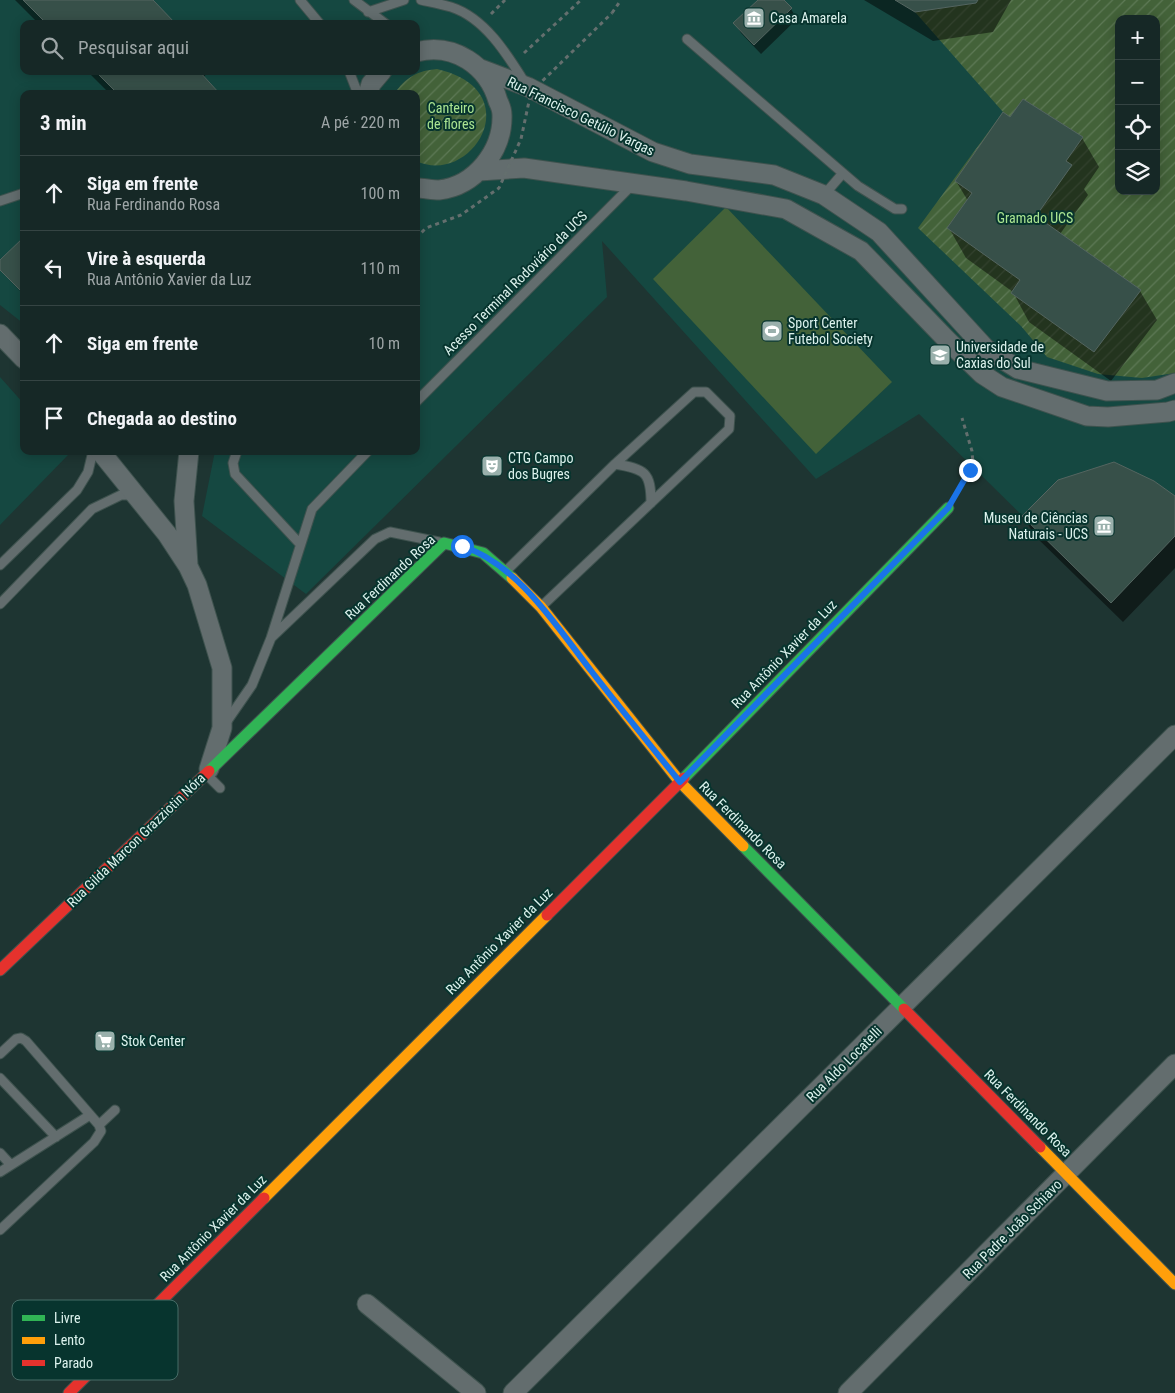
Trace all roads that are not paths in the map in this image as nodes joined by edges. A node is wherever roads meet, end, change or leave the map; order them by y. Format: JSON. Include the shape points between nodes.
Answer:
{"nodes":[{"id":1,"x":300,"y":0,"type":"edge"},
{"id":2,"x":354,"y":0,"type":"edge"},
{"id":3,"x":404,"y":0,"type":"edge"},
{"id":4,"x":421,"y":0,"type":"edge"},
{"id":5,"x":368,"y":12,"type":"junction"},
{"id":6,"x":317,"y":20,"type":"edge"},
{"id":7,"x":380,"y":20,"type":"edge"},
{"id":8,"x":687,"y":39,"type":"dead end"},
{"id":9,"x":420,"y":49,"type":"edge"},
{"id":10,"x":481,"y":68,"type":"junction"},
{"id":11,"x":351,"y":75,"type":"edge"},
{"id":12,"x":379,"y":75,"type":"edge"},
{"id":13,"x":528,"y":87,"type":"junction"},
{"id":14,"x":356,"y":90,"type":"edge"},
{"id":15,"x":369,"y":90,"type":"edge"},
{"id":16,"x":480,"y":171,"type":"junction"},
{"id":17,"x":842,"y":173,"type":"junction"},
{"id":18,"x":633,"y":184,"type":"junction"},
{"id":19,"x":420,"y":188,"type":"edge"},
{"id":20,"x":439,"y":190,"type":"junction"},
{"id":21,"x":20,"y":194,"type":"edge"},
{"id":22,"x":824,"y":195,"type":"junction"},
{"id":23,"x":420,"y":198,"type":"edge"},
{"id":24,"x":0,"y":201,"type":"edge"},
{"id":25,"x":786,"y":209,"type":"junction"},
{"id":26,"x":902,"y":209,"type":"dead end"},
{"id":27,"x":0,"y":334,"type":"edge"},
{"id":28,"x":20,"y":354,"type":"edge"},
{"id":29,"x":1175,"y":383,"type":"edge"},
{"id":30,"x":420,"y":398,"type":"edge"},
{"id":31,"x":1175,"y":410,"type":"edge"},
{"id":32,"x":92,"y":455,"type":"edge"},
{"id":33,"x":103,"y":455,"type":"edge"},
{"id":34,"x":189,"y":455,"type":"edge"},
{"id":35,"x":236,"y":455,"type":"edge"},
{"id":36,"x":364,"y":455,"type":"edge"},
{"id":37,"x":615,"y":464,"type":"junction"},
{"id":38,"x":136,"y":495,"type":"junction"},
{"id":39,"x":651,"y":503,"type":"junction"},
{"id":40,"x":948,"y":508,"type":"road end"},
{"id":41,"x":444,"y":543,"type":"junction"},
{"id":42,"x":300,"y":544,"type":"junction"},
{"id":43,"x":0,"y":566,"type":"edge"},
{"id":44,"x":188,"y":566,"type":"junction"},
{"id":45,"x":506,"y":571,"type":"junction"},
{"id":46,"x":0,"y":604,"type":"edge"},
{"id":47,"x":541,"y":607,"type":"junction"},
{"id":48,"x":271,"y":638,"type":"junction"},
{"id":49,"x":222,"y":728,"type":"junction"},
{"id":50,"x":1175,"y":735,"type":"edge"},
{"id":51,"x":207,"y":775,"type":"junction"},
{"id":52,"x":680,"y":782,"type":"junction"},
{"id":53,"x":220,"y":788,"type":"dead end"},
{"id":54,"x":0,"y":970,"type":"edge"},
{"id":55,"x":902,"y":1006,"type":"junction"},
{"id":56,"x":0,"y":1054,"type":"edge"},
{"id":57,"x":1175,"y":1064,"type":"edge"},
{"id":58,"x":0,"y":1078,"type":"edge"},
{"id":59,"x":115,"y":1110,"type":"dead end"},
{"id":60,"x":90,"y":1115,"type":"junction"},
{"id":61,"x":99,"y":1125,"type":"junction"},
{"id":62,"x":56,"y":1137,"type":"junction"},
{"id":63,"x":0,"y":1153,"type":"edge"},
{"id":64,"x":12,"y":1165,"type":"junction"},
{"id":65,"x":0,"y":1172,"type":"edge"},
{"id":66,"x":1068,"y":1173,"type":"junction"},
{"id":67,"x":0,"y":1230,"type":"edge"},
{"id":68,"x":1175,"y":1284,"type":"edge"},
{"id":69,"x":162,"y":1300,"type":"edge"},
{"id":70,"x":367,"y":1304,"type":"dead end"},
{"id":71,"x":82,"y":1380,"type":"edge"},
{"id":72,"x":69,"y":1393,"type":"edge"},
{"id":73,"x":476,"y":1393,"type":"edge"},
{"id":74,"x":513,"y":1393,"type":"edge"},
{"id":75,"x":848,"y":1393,"type":"edge"}],
"edges":[{"from":1,"to":6,"type":"lane"},
{"from":2,"to":5,"type":"lane"},
{"from":3,"to":5,"type":"lane"},
{"from":4,"to":13,"type":"lane","via":[[452,7],[476,21],[503,48]]},
{"from":5,"to":7,"type":"lane"},
{"from":8,"to":17,"type":"lane"},
{"from":9,"to":10,"type":"street","name":"Rua Francisco Getúlio Vargas","via":[[451,52]]},
{"from":10,"to":13,"type":"street","name":"Rua Francisco Getúlio Vargas"},
{"from":10,"to":16,"type":"street","via":[[494,85],[503,114],[498,146]]},
{"from":11,"to":14,"type":"lane"},
{"from":12,"to":15,"type":"street"},
{"from":13,"to":22,"type":"street","name":"Rua Francisco Getúlio Vargas","via":[[653,152],[690,164],[774,175]]},
{"from":16,"to":18,"type":"street","via":[[524,168]]},
{"from":16,"to":20,"type":"street","via":[[461,184]]},
{"from":17,"to":22,"type":"lane"},
{"from":17,"to":26,"type":"lane","via":[[895,209]]},
{"from":18,"to":25,"type":"street"},
{"from":18,"to":30,"type":"lane","name":"Acesso Terminal Rodoviário da UCS"},
{"from":19,"to":20,"type":"street"},
{"from":20,"to":23,"type":"street"},
{"from":21,"to":24,"type":"lane"},
{"from":22,"to":25,"type":"street","via":[[812,204]]},
{"from":22,"to":29,"type":"street","name":"Rua Francisco Getúlio Vargas","via":[[879,232],[986,349],[1018,368],[1107,390],[1156,390]]},
{"from":25,"to":31,"type":"street","via":[[861,251],[982,374],[1002,387],[1087,416]]},
{"from":27,"to":28,"type":"street"},
{"from":32,"to":43,"type":"lane","via":[[88,472],[77,490]]},
{"from":33,"to":38,"type":"street","name":"Rua Gilda Marcon Grazziotin Nóra"},
{"from":34,"to":44,"type":"street","via":[[184,502]]},
{"from":35,"to":42,"type":"lane","via":[[235,474]]},
{"from":36,"to":42,"type":"lane","via":[[312,509]]},
{"from":37,"to":39,"type":"lane","via":[[633,467],[648,476]]},
{"from":37,"to":39,"type":"lane","via":[[694,392],[706,392],[730,416],[729,429]]},
{"from":37,"to":45,"type":"lane"},
{"from":38,"to":44,"type":"street","name":"Rua Gilda Marcon Grazziotin Nóra"},
{"from":38,"to":46,"type":"lane","via":[[120,496],[92,509]]},
{"from":39,"to":47,"type":"lane"},
{"from":40,"to":52,"type":"street","name":"Rua Antônio Xavier da Luz"},
{"from":41,"to":45,"type":"street","name":"Rua Ferdinando Rosa","via":[[483,553]]},
{"from":41,"to":48,"type":"lane","via":[[390,532],[375,539]]},
{"from":41,"to":51,"type":"street","name":"Rua Ferdinando Rosa"},
{"from":42,"to":48,"type":"lane"},
{"from":44,"to":49,"type":"street","name":"Rua Gilda Marcon Grazziotin Nóra","via":[[197,585],[222,668]]},
{"from":45,"to":47,"type":"street","name":"Rua Ferdinando Rosa"},
{"from":47,"to":52,"type":"street","name":"Rua Ferdinando Rosa"},
{"from":48,"to":49,"type":"lane","via":[[252,685]]},
{"from":49,"to":51,"type":"street","name":"Rua Gilda Marcon Grazziotin Nóra"},
{"from":50,"to":55,"type":"street","name":"Rua Aldo Locatelli"},
{"from":51,"to":53,"type":"lane"},
{"from":51,"to":54,"type":"street","name":"Rua Gilda Marcon Grazziotin Nóra"},
{"from":52,"to":55,"type":"street","name":"Rua Ferdinando Rosa"},
{"from":52,"to":69,"type":"street","name":"Rua Antônio Xavier da Luz"},
{"from":55,"to":66,"type":"street","name":"Rua Ferdinando Rosa"},
{"from":55,"to":74,"type":"street","name":"Rua Aldo Locatelli"},
{"from":56,"to":60,"type":"lane","via":[[21,1038]]},
{"from":57,"to":66,"type":"street","name":"Rua Padre João Schiavo"},
{"from":58,"to":62,"type":"lane"},
{"from":59,"to":61,"type":"lane"},
{"from":60,"to":61,"type":"lane"},
{"from":60,"to":62,"type":"lane"},
{"from":61,"to":67,"type":"lane","via":[[101,1132],[94,1142]]},
{"from":62,"to":64,"type":"lane"},
{"from":63,"to":64,"type":"lane"},
{"from":64,"to":65,"type":"lane"},
{"from":66,"to":68,"type":"street","name":"Rua Ferdinando Rosa"},
{"from":66,"to":75,"type":"street","name":"Rua Padre João Schiavo"},
{"from":70,"to":73,"type":"street"},
{"from":71,"to":72,"type":"street","name":"Rua Antônio Xavier da Luz"}]}
